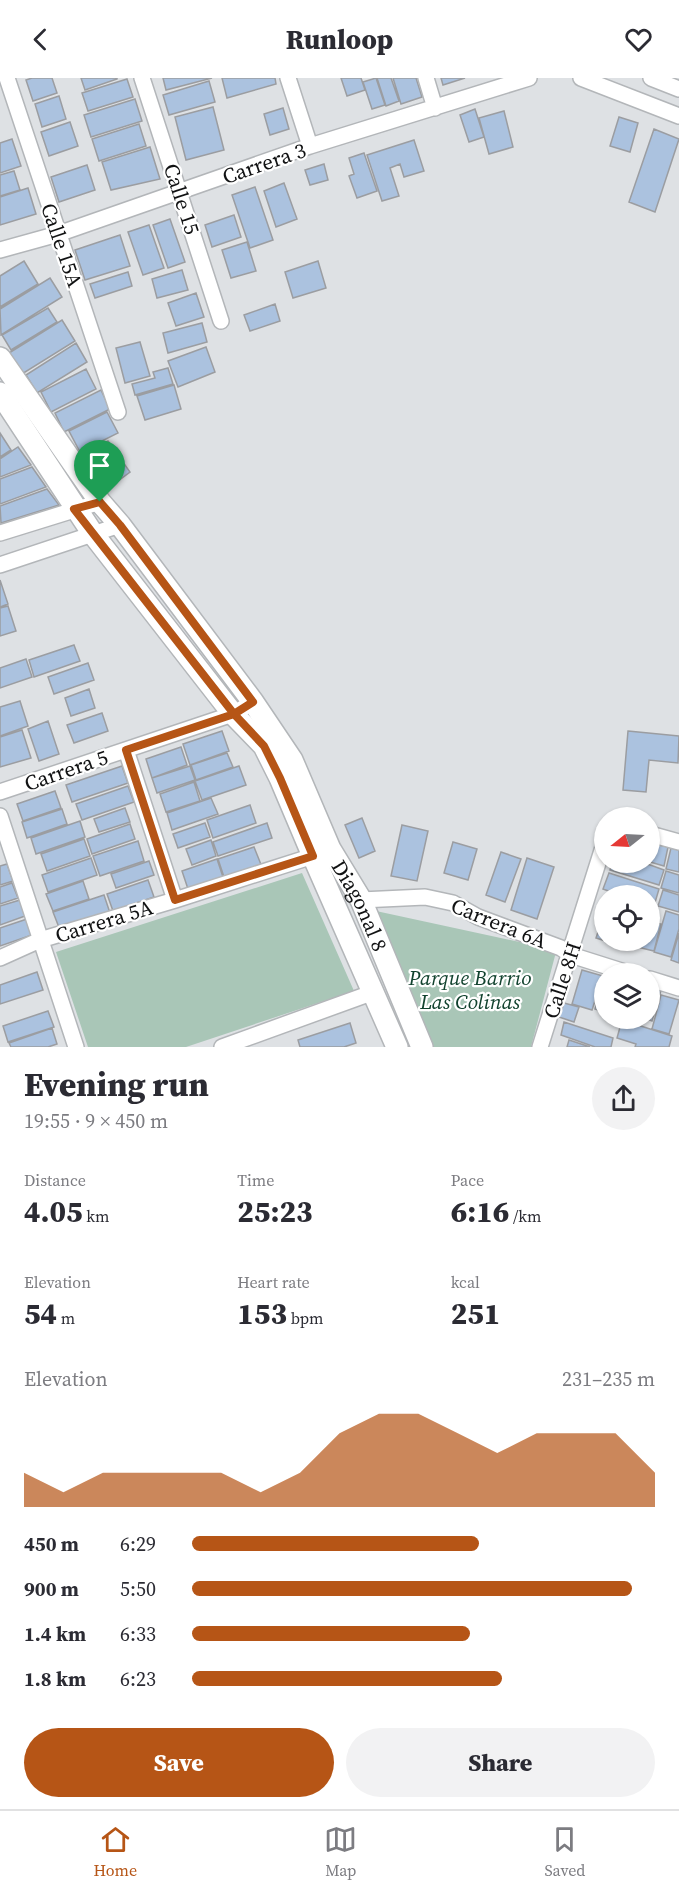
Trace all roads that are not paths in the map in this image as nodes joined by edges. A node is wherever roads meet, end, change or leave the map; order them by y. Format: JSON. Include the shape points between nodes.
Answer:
{"nodes":[{"id":1,"x":7,"y":78,"type":"edge"},
{"id":2,"x":142,"y":78,"type":"edge"},
{"id":3,"x":288,"y":78,"type":"edge"},
{"id":4,"x":426,"y":78,"type":"edge"},
{"id":5,"x":529,"y":78,"type":"edge"},
{"id":6,"x":581,"y":78,"type":"edge"},
{"id":7,"x":651,"y":78,"type":"edge"},
{"id":8,"x":679,"y":89,"type":"edge"},
{"id":9,"x":435,"y":108,"type":"junction"},
{"id":10,"x":679,"y":116,"type":"edge"},
{"id":11,"x":310,"y":146,"type":"junction"},
{"id":12,"x":180,"y":192,"type":"junction"},
{"id":13,"x":58,"y":234,"type":"junction"},
{"id":14,"x":0,"y":250,"type":"edge"},
{"id":15,"x":221,"y":321,"type":"dead end"},
{"id":16,"x":2,"y":364,"type":"edge"},
{"id":17,"x":0,"y":393,"type":"edge"},
{"id":18,"x":118,"y":412,"type":"dead end"},
{"id":19,"x":100,"y":502,"type":"junction"},
{"id":20,"x":74,"y":509,"type":"junction"},
{"id":21,"x":120,"y":525,"type":"junction"},
{"id":22,"x":0,"y":533,"type":"edge"},
{"id":23,"x":93,"y":534,"type":"junction"},
{"id":24,"x":0,"y":565,"type":"edge"},
{"id":25,"x":253,"y":702,"type":"junction"},
{"id":26,"x":234,"y":714,"type":"junction"},
{"id":27,"x":126,"y":750,"type":"junction"},
{"id":28,"x":0,"y":792,"type":"edge"},
{"id":29,"x":0,"y":816,"type":"edge"},
{"id":30,"x":660,"y":837,"type":"edge"},
{"id":31,"x":679,"y":842,"type":"edge"},
{"id":32,"x":313,"y":856,"type":"junction"},
{"id":33,"x":595,"y":873,"type":"edge"},
{"id":34,"x":175,"y":900,"type":"junction"},
{"id":35,"x":361,"y":900,"type":"junction"},
{"id":36,"x":40,"y":940,"type":"junction"},
{"id":37,"x":570,"y":954,"type":"junction"},
{"id":38,"x":0,"y":958,"type":"edge"},
{"id":39,"x":598,"y":963,"type":"edge"},
{"id":40,"x":660,"y":982,"type":"edge"},
{"id":41,"x":679,"y":988,"type":"edge"},
{"id":42,"x":374,"y":992,"type":"junction"},
{"id":43,"x":76,"y":1047,"type":"edge"},
{"id":44,"x":222,"y":1047,"type":"edge"},
{"id":45,"x":397,"y":1047,"type":"edge"},
{"id":46,"x":422,"y":1047,"type":"edge"},
{"id":47,"x":540,"y":1047,"type":"edge"}],
"edges":[{"from":1,"to":13,"type":"street","name":"Calle 15A"},
{"from":2,"to":12,"type":"street","name":"Calle 15"},
{"from":3,"to":11,"type":"street"},
{"from":4,"to":9,"type":"street"},
{"from":5,"to":9,"type":"street","name":"Carrera 3"},
{"from":6,"to":10,"type":"street"},
{"from":7,"to":8,"type":"street"},
{"from":9,"to":11,"type":"street","name":"Carrera 3"},
{"from":11,"to":12,"type":"street","name":"Carrera 3"},
{"from":12,"to":13,"type":"street","name":"Carrera 3"},
{"from":12,"to":15,"type":"street","name":"Calle 15"},
{"from":13,"to":14,"type":"street","name":"Carrera 3"},
{"from":13,"to":18,"type":"street","name":"Calle 15A"},
{"from":16,"to":19,"type":"street","name":"Diagonal 8"},
{"from":17,"to":20,"type":"street","name":"Diagonal 8"},
{"from":19,"to":20,"type":"street"},
{"from":19,"to":21,"type":"street","name":"Diagonal 8"},
{"from":20,"to":22,"type":"street"},
{"from":20,"to":23,"type":"street","name":"Diagonal 8"},
{"from":21,"to":23,"type":"street"},
{"from":21,"to":25,"type":"street","name":"Diagonal 8"},
{"from":23,"to":24,"type":"street"},
{"from":23,"to":26,"type":"street","name":"Diagonal 8"},
{"from":25,"to":26,"type":"street","name":"Carrera 5"},
{"from":25,"to":35,"type":"street","name":"Diagonal 8","via":[[292,760],[330,849]]},
{"from":26,"to":27,"type":"street","name":"Carrera 5"},
{"from":26,"to":32,"type":"street","name":"Diagonal 8","via":[[264,746]]},
{"from":27,"to":28,"type":"street","name":"Carrera 5"},
{"from":27,"to":34,"type":"street"},
{"from":29,"to":36,"type":"street"},
{"from":30,"to":31,"type":"street"},
{"from":32,"to":34,"type":"street","name":"Carrera 5A"},
{"from":32,"to":42,"type":"street","name":"Diagonal 8"},
{"from":33,"to":37,"type":"street","name":"Calle 8H"},
{"from":34,"to":36,"type":"street","name":"Carrera 5A"},
{"from":35,"to":37,"type":"street","name":"Carrera 6A","via":[[425,897],[453,903]]},
{"from":35,"to":46,"type":"street","name":"Diagonal 8"},
{"from":36,"to":38,"type":"street","name":"Carrera 5A"},
{"from":36,"to":43,"type":"street"},
{"from":37,"to":39,"type":"street","name":"Carrera 6A"},
{"from":37,"to":47,"type":"street","name":"Calle 8H"},
{"from":40,"to":41,"type":"street"},
{"from":42,"to":44,"type":"street"},
{"from":42,"to":45,"type":"street","name":"Diagonal 8"}]}
